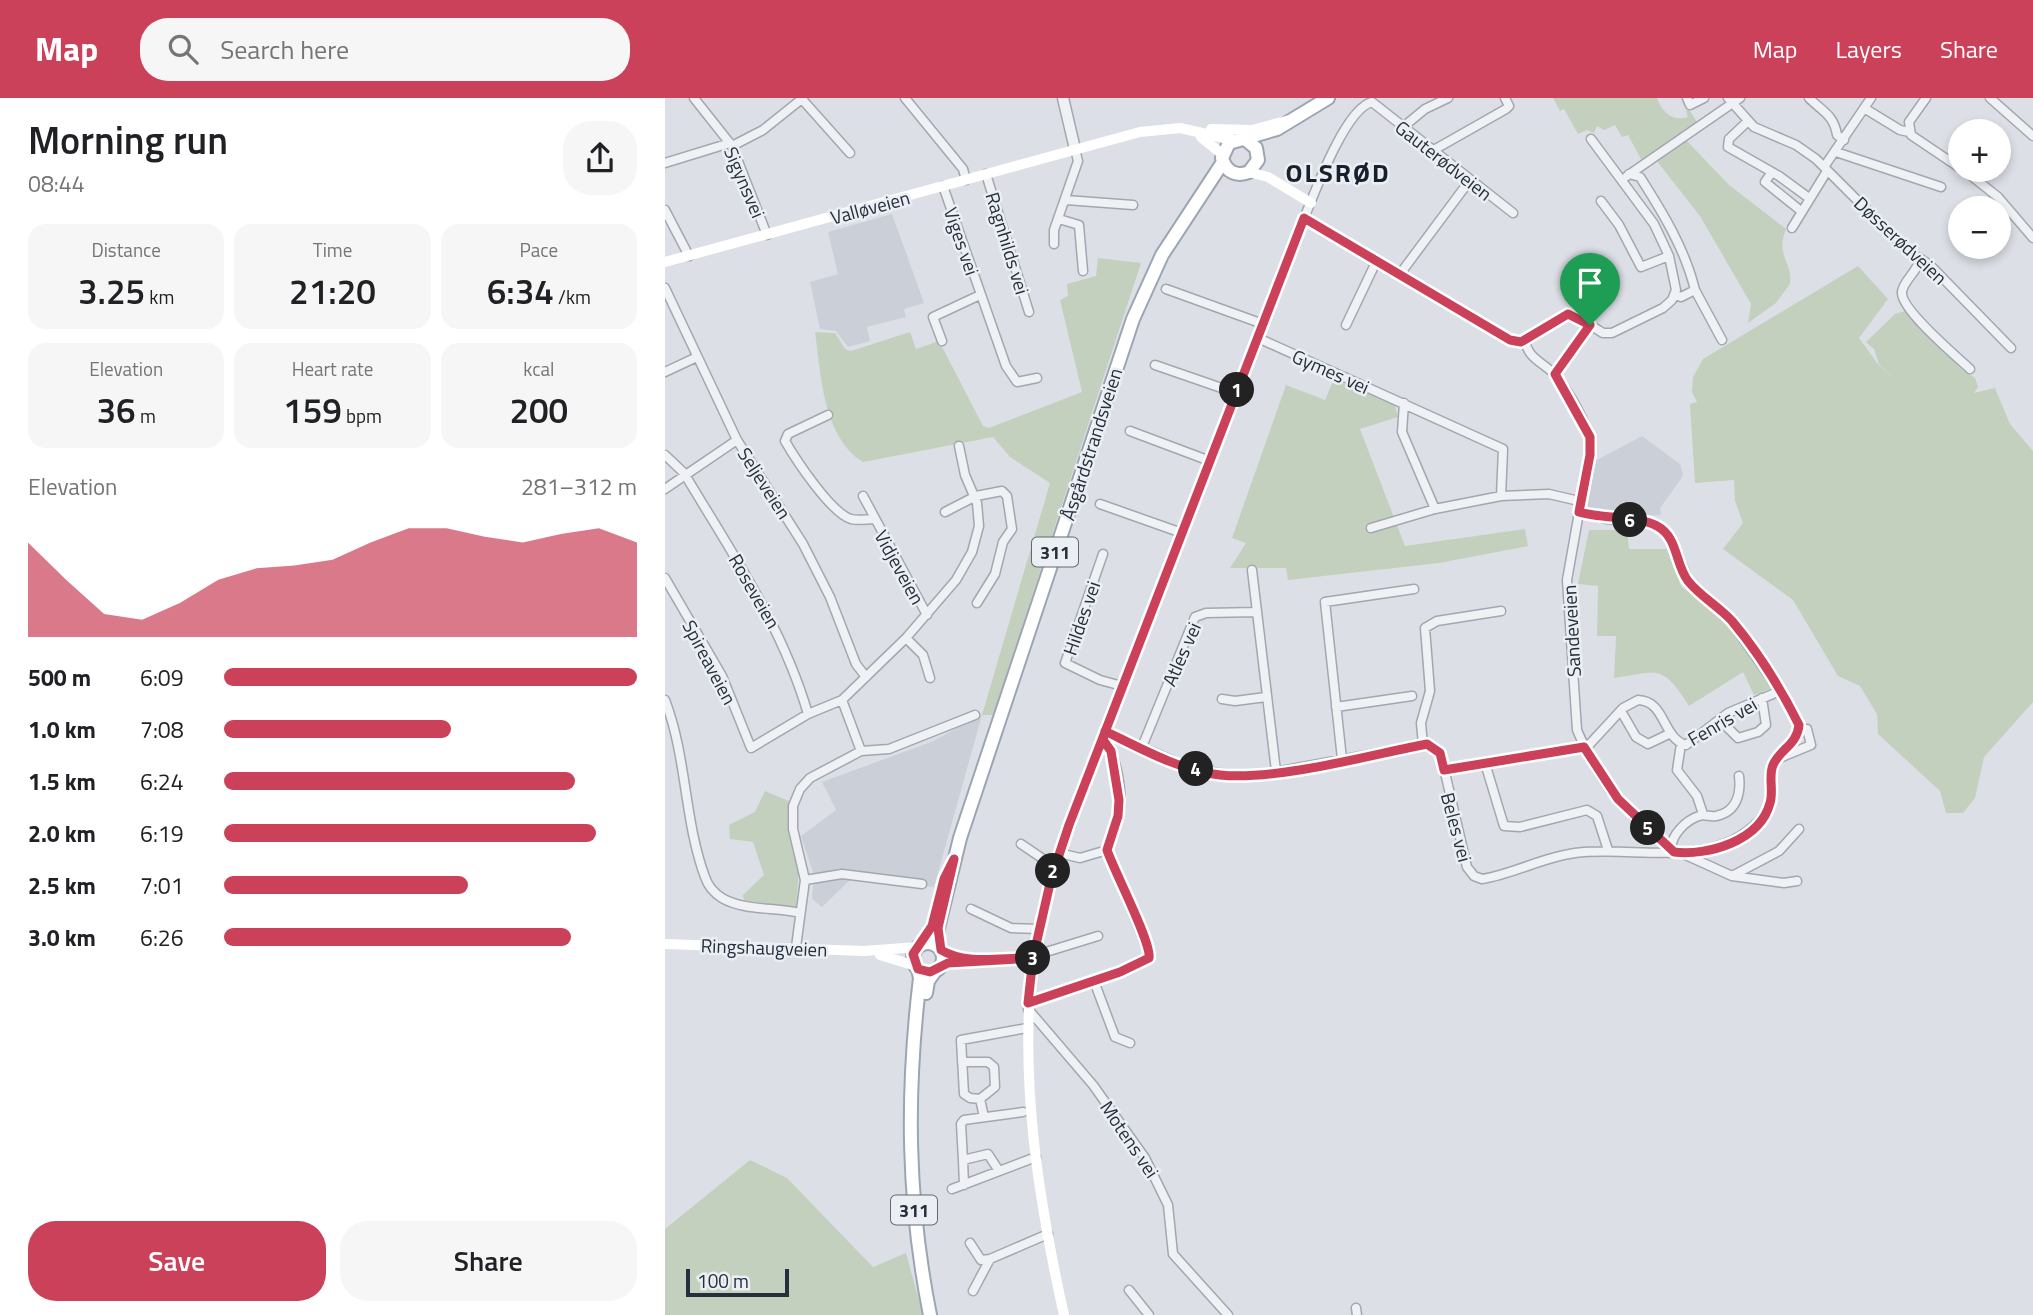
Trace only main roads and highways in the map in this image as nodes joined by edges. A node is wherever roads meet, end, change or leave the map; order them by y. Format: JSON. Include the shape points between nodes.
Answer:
{"nodes":[{"id":1,"x":1328,"y":98,"type":"edge"},
{"id":2,"x":1290,"y":120,"type":"junction"},
{"id":3,"x":1185,"y":129,"type":"junction"},
{"id":4,"x":1277,"y":129,"type":"junction"},
{"id":5,"x":1239,"y":140,"type":"junction"},
{"id":6,"x":1258,"y":157,"type":"junction"},
{"id":7,"x":1223,"y":158,"type":"junction"},
{"id":8,"x":1249,"y":172,"type":"junction"},
{"id":9,"x":1235,"y":174,"type":"junction"},
{"id":10,"x":1198,"y":200,"type":"junction"},
{"id":11,"x":665,"y":262,"type":"edge"},
{"id":12,"x":954,"y":859,"type":"junction"},
{"id":13,"x":665,"y":944,"type":"edge"},
{"id":14,"x":920,"y":945,"type":"junction"},
{"id":15,"x":940,"y":948,"type":"junction"},
{"id":16,"x":863,"y":951,"type":"junction"},
{"id":17,"x":989,"y":960,"type":"junction"},
{"id":18,"x":917,"y":967,"type":"junction"},
{"id":19,"x":937,"y":969,"type":"junction"},
{"id":20,"x":911,"y":1104,"type":"junction"},
{"id":21,"x":930,"y":1315,"type":"edge"},
{"id":22,"x":1064,"y":1315,"type":"edge"}],
"edges":[{"from":1,"to":2,"type":"main road"},
{"from":2,"to":3,"type":"main road","via":[[1252,130]]},
{"from":2,"to":4,"type":"main road"},
{"from":3,"to":5,"type":"main road","name":"Valløveien"},
{"from":3,"to":7,"type":"main road","via":[[1211,142]]},
{"from":3,"to":11,"type":"main road","name":"Valløveien","via":[[1152,130],[1075,149]]},
{"from":4,"to":5,"type":"main road"},
{"from":4,"to":6,"type":"main road"},
{"from":5,"to":6,"type":"main road","via":[[1254,145]]},
{"from":5,"to":7,"type":"main road","number":"311"},
{"from":6,"to":8,"type":"main road"},
{"from":6,"to":8,"type":"main road","via":[[1311,203],[1268,177]]},
{"from":7,"to":9,"type":"main road"},
{"from":7,"to":10,"type":"main road","name":"Åsgårdstrandsveien","number":"311"},
{"from":8,"to":9,"type":"main road","number":"311"},
{"from":9,"to":10,"type":"main road","name":"Åsgårdstrandsveien","number":"311"},
{"from":10,"to":12,"type":"main road","name":"Åsgårdstrandsveien","number":"311","via":[[1161,255],[1133,319]]},
{"from":12,"to":14,"type":"main road","name":"Åsgårdstrandsveien","number":"311","via":[[932,926]]},
{"from":12,"to":15,"type":"main road","name":"Åsgårdstrandsveien","number":"311","via":[[938,928]]},
{"from":13,"to":16,"type":"main road","name":"Ringshaugveien"},
{"from":14,"to":15,"type":"main road"},
{"from":14,"to":16,"type":"main road","name":"Ringshaugveien"},
{"from":14,"to":18,"type":"main road","name":"Åsgårdstrandsveien","number":"311","via":[[913,954]]},
{"from":15,"to":17,"type":"main road","via":[[949,955]]},
{"from":15,"to":19,"type":"main road","name":"Åsgårdstrandsveien","number":"311","via":[[943,959]]},
{"from":16,"to":18,"type":"main road","name":"Ringshaugveien"},
{"from":17,"to":19,"type":"main road","via":[[948,963]]},
{"from":17,"to":22,"type":"main road","name":"Gauterødveien","via":[[1033,957],[1027,1028],[1029,1088],[1036,1157]]},
{"from":18,"to":19,"type":"main road","via":[[927,973]]},
{"from":18,"to":20,"type":"main road","name":"Åsgårdstrandsveien","number":"311"},
{"from":19,"to":20,"type":"main road","name":"Åsgårdstrandsveien","number":"311","via":[[927,981]]},
{"from":20,"to":21,"type":"main road","name":"Åsgårdstrandsveien","number":"311","via":[[916,1223]]}]}
